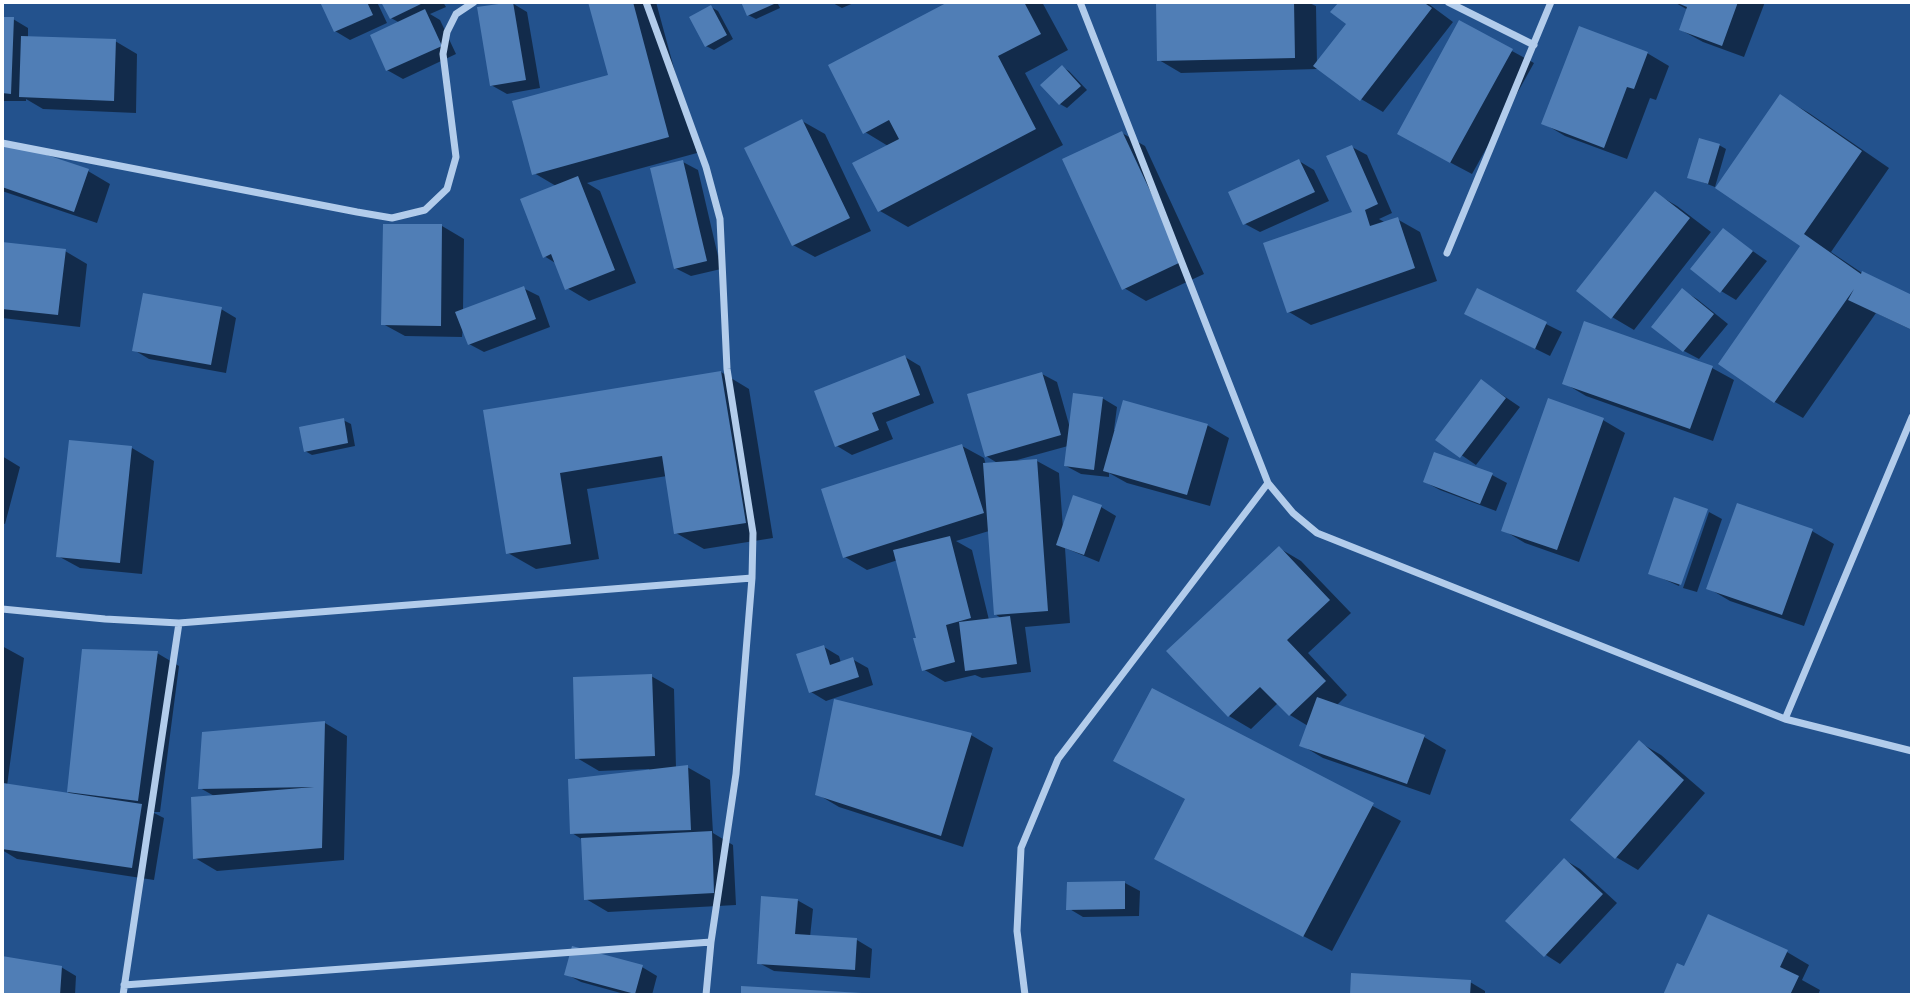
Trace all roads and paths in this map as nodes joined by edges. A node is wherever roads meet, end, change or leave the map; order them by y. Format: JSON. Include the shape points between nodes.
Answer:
{"nodes":[{"id":1,"x":474,"y":2,"type":"edge"},
{"id":2,"x":646,"y":2,"type":"edge"},
{"id":3,"x":1080,"y":2,"type":"edge"},
{"id":4,"x":1448,"y":2,"type":"edge"},
{"id":5,"x":1551,"y":2,"type":"edge"},
{"id":6,"x":1534,"y":45,"type":"junction"},
{"id":7,"x":2,"y":143,"type":"edge"},
{"id":8,"x":1447,"y":253,"type":"dead end"},
{"id":9,"x":1912,"y":417,"type":"edge"},
{"id":10,"x":1268,"y":482,"type":"junction"},
{"id":11,"x":752,"y":578,"type":"junction"},
{"id":12,"x":2,"y":609,"type":"edge"},
{"id":13,"x":179,"y":622,"type":"junction"},
{"id":14,"x":1785,"y":719,"type":"junction"},
{"id":15,"x":1912,"y":751,"type":"edge"},
{"id":16,"x":711,"y":942,"type":"junction"},
{"id":17,"x":124,"y":985,"type":"junction"},
{"id":18,"x":123,"y":995,"type":"edge"},
{"id":19,"x":706,"y":995,"type":"edge"},
{"id":20,"x":1025,"y":995,"type":"edge"}],
"edges":[{"from":1,"to":7,"type":"street","via":[[456,14],[447,32],[443,54],[456,157],[447,189],[425,210],[392,218]]},
{"from":2,"to":11,"type":"street","via":[[706,167],[720,219],[727,369],[753,533]]},
{"from":3,"to":10,"type":"street"},
{"from":4,"to":6,"type":"street"},
{"from":5,"to":6,"type":"street"},
{"from":6,"to":8,"type":"street"},
{"from":9,"to":14,"type":"street"},
{"from":10,"to":14,"type":"street","via":[[1317,533]]},
{"from":10,"to":20,"type":"street","via":[[1058,759],[1021,848],[1017,931]]},
{"from":11,"to":13,"type":"street"},
{"from":11,"to":16,"type":"street","via":[[736,774]]},
{"from":12,"to":13,"type":"street"},
{"from":13,"to":17,"type":"street"},
{"from":14,"to":15,"type":"street"},
{"from":16,"to":17,"type":"street"},
{"from":16,"to":19,"type":"street"},
{"from":17,"to":18,"type":"street"}]}
